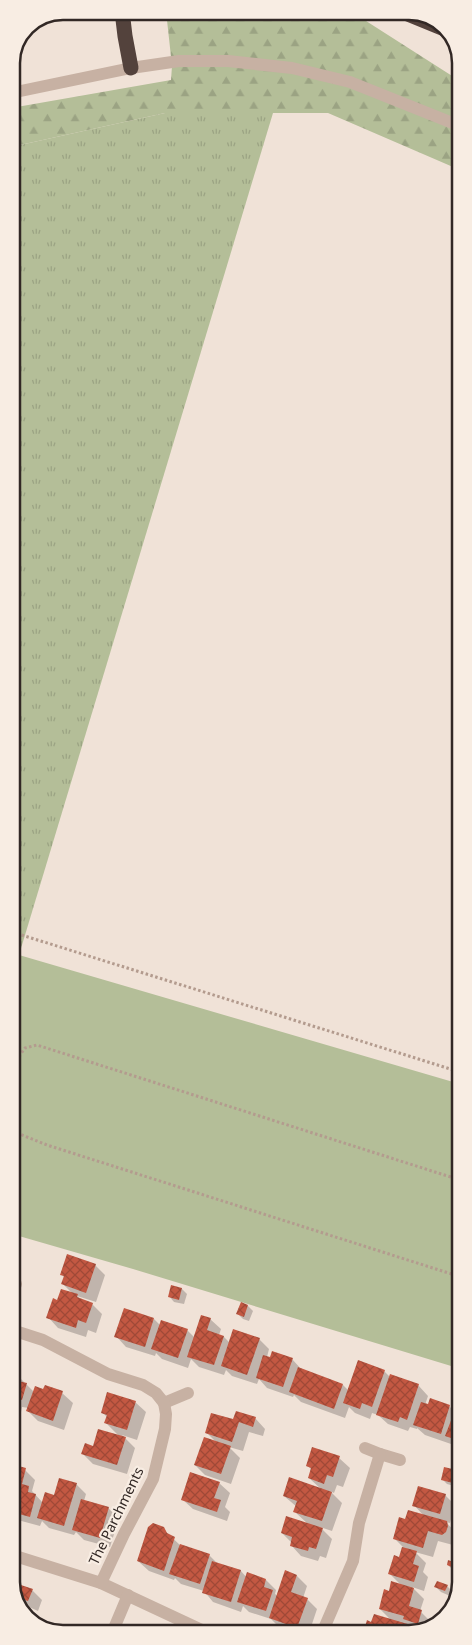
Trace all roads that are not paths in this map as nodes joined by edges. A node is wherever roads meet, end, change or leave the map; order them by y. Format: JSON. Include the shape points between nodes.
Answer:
{"nodes":[{"id":1,"x":123,"y":20,"type":"edge"},
{"id":2,"x":132,"y":68,"type":"junction"},
{"id":3,"x":20,"y":90,"type":"edge"},
{"id":4,"x":452,"y":123,"type":"edge"},
{"id":5,"x":20,"y":1333,"type":"edge"},
{"id":6,"x":188,"y":1393,"type":"dead end"},
{"id":7,"x":164,"y":1403,"type":"junction"},
{"id":8,"x":365,"y":1448,"type":"dead end"},
{"id":9,"x":380,"y":1454,"type":"junction"},
{"id":10,"x":400,"y":1460,"type":"dead end"},
{"id":11,"x":20,"y":1558,"type":"edge"},
{"id":12,"x":101,"y":1583,"type":"junction"},
{"id":13,"x":128,"y":1595,"type":"junction"},
{"id":14,"x":115,"y":1625,"type":"edge"},
{"id":15,"x":191,"y":1625,"type":"edge"},
{"id":16,"x":325,"y":1625,"type":"edge"}],
"edges":[{"from":1,"to":2,"type":"highway"},
{"from":2,"to":3,"type":"street"},
{"from":2,"to":4,"type":"street","via":[[179,61],[228,61],[292,68],[350,82]]},
{"from":5,"to":7,"type":"street","via":[[43,1340],[108,1374],[143,1385]]},
{"from":6,"to":7,"type":"street"},
{"from":7,"to":12,"type":"street","name":"The Parchments","via":[[165,1429],[153,1479]]},
{"from":8,"to":9,"type":"street"},
{"from":9,"to":10,"type":"street"},
{"from":9,"to":16,"type":"street","via":[[359,1523],[353,1561]]},
{"from":11,"to":12,"type":"street","name":"The Parchments"},
{"from":12,"to":13,"type":"street","name":"The Parchments"},
{"from":13,"to":14,"type":"street"},
{"from":13,"to":15,"type":"street","name":"The Parchments"}]}
